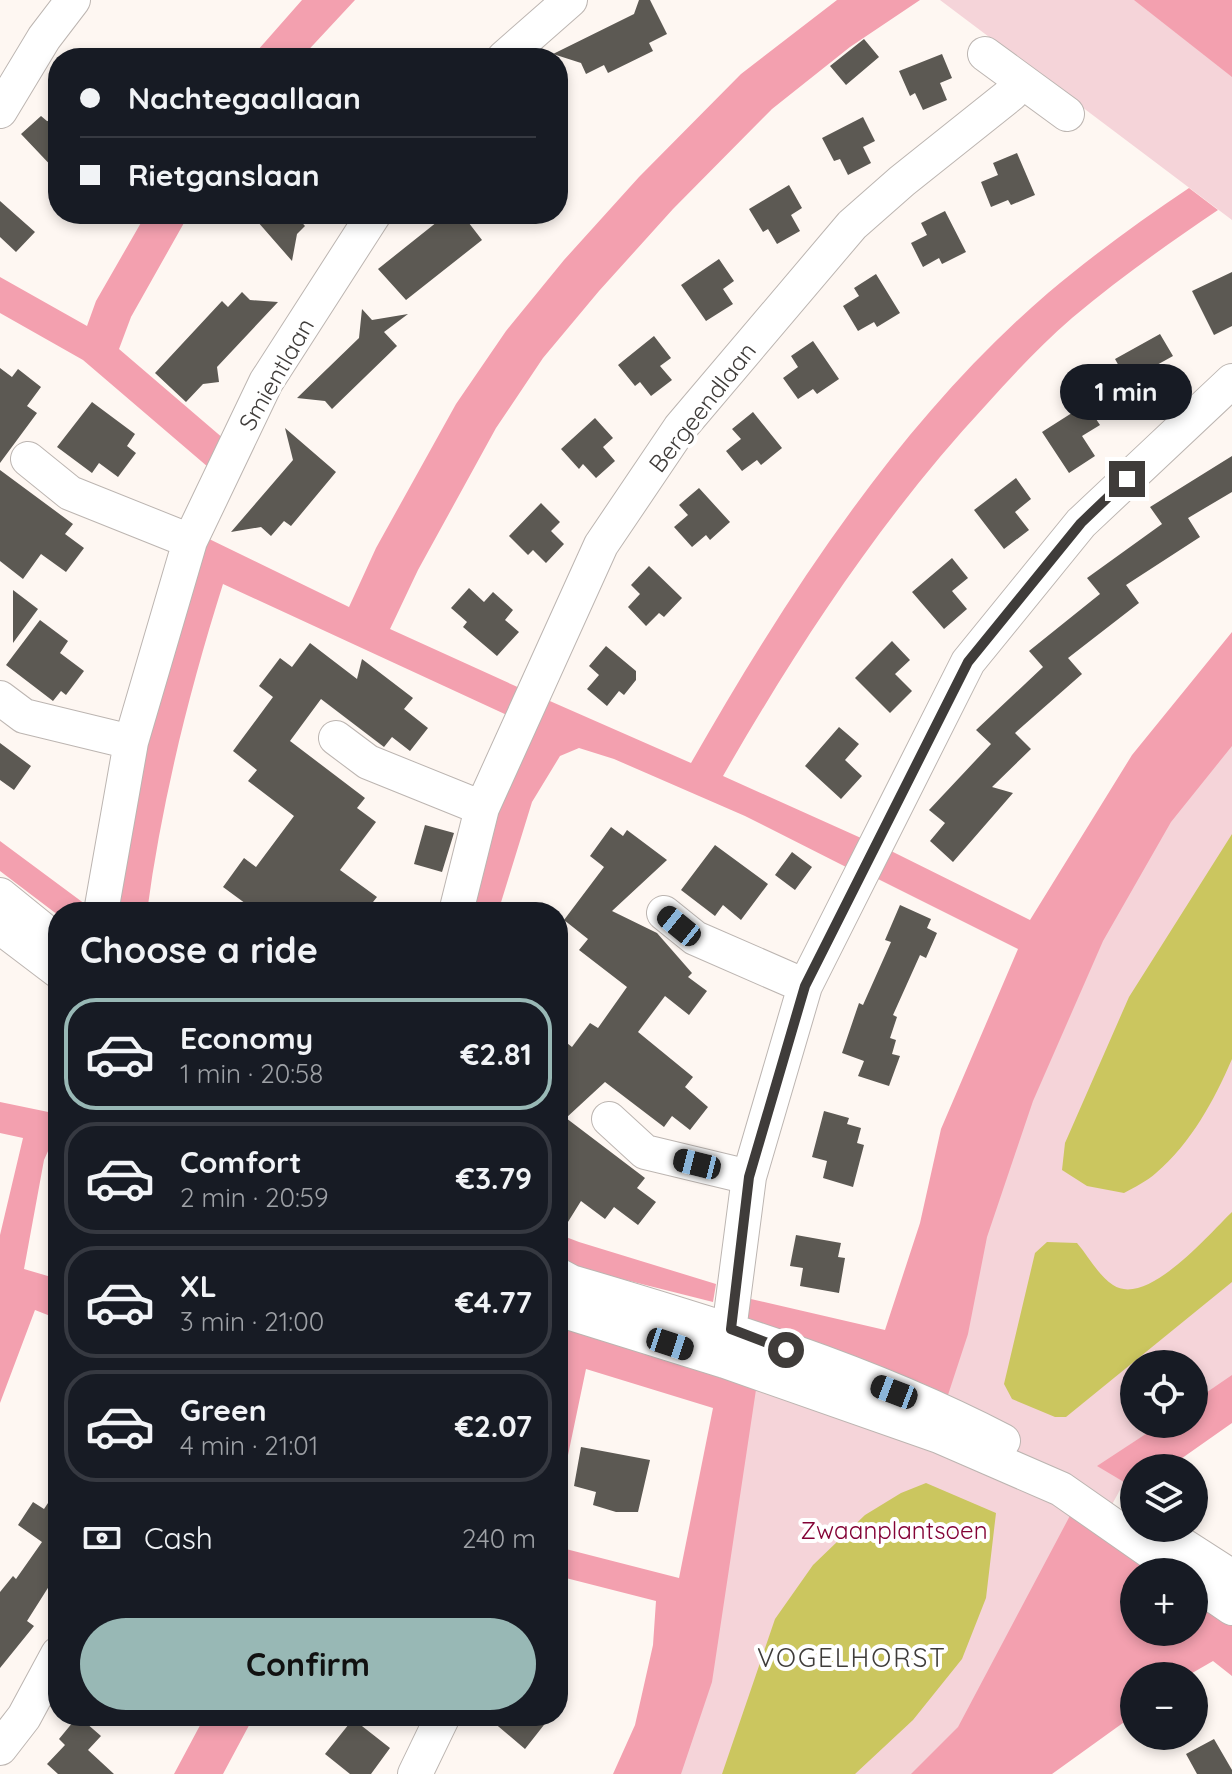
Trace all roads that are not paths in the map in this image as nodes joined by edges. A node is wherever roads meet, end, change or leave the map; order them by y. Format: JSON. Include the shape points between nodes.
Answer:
{"nodes":[{"id":1,"x":73,"y":0,"type":"edge"},
{"id":2,"x":570,"y":0,"type":"edge"},
{"id":3,"x":515,"y":48,"type":"edge"},
{"id":4,"x":985,"y":54,"type":"dead end"},
{"id":5,"x":1019,"y":79,"type":"junction"},
{"id":6,"x":0,"y":111,"type":"edge"},
{"id":7,"x":1067,"y":114,"type":"dead end"},
{"id":8,"x":368,"y":224,"type":"edge"},
{"id":9,"x":1232,"y":381,"type":"edge"},
{"id":10,"x":28,"y":459,"type":"dead end"},
{"id":11,"x":190,"y":541,"type":"junction"},
{"id":12,"x":0,"y":698,"type":"edge"},
{"id":13,"x":336,"y":738,"type":"dead end"},
{"id":14,"x":131,"y":742,"type":"junction"},
{"id":15,"x":482,"y":808,"type":"junction"},
{"id":16,"x":0,"y":895,"type":"edge"},
{"id":17,"x":103,"y":902,"type":"edge"},
{"id":18,"x":458,"y":902,"type":"edge"},
{"id":19,"x":664,"y":913,"type":"dead end"},
{"id":20,"x":0,"y":927,"type":"edge"},
{"id":21,"x":48,"y":934,"type":"edge"},
{"id":22,"x":48,"y":963,"type":"edge"},
{"id":23,"x":805,"y":986,"type":"junction"},
{"id":24,"x":609,"y":1119,"type":"dead end"},
{"id":25,"x":749,"y":1177,"type":"junction"},
{"id":26,"x":568,"y":1300,"type":"edge"},
{"id":27,"x":728,"y":1345,"type":"junction"},
{"id":28,"x":1120,"y":1505,"type":"edge"},
{"id":29,"x":1178,"y":1542,"type":"edge"},
{"id":30,"x":1160,"y":1558,"type":"edge"},
{"id":31,"x":1232,"y":1577,"type":"edge"},
{"id":32,"x":1208,"y":1592,"type":"edge"},
{"id":33,"x":1232,"y":1608,"type":"edge"},
{"id":34,"x":48,"y":1673,"type":"edge"},
{"id":35,"x":438,"y":1726,"type":"edge"},
{"id":36,"x":0,"y":1748,"type":"edge"},
{"id":37,"x":415,"y":1774,"type":"edge"}],
"edges":[{"from":1,"to":6,"type":"street"},
{"from":2,"to":3,"type":"street"},
{"from":4,"to":5,"type":"street"},
{"from":5,"to":7,"type":"street"},
{"from":5,"to":15,"type":"street","name":"Bergeendlaan","via":[[1011,94],[852,225],[680,428],[601,545]]},
{"from":8,"to":11,"type":"street","name":"Smientlaan","via":[[266,382]]},
{"from":9,"to":23,"type":"street","via":[[1081,523],[968,662]]},
{"from":10,"to":11,"type":"street","via":[[70,493]]},
{"from":11,"to":14,"type":"street","name":"Smientlaan"},
{"from":12,"to":14,"type":"street","via":[[24,716]]},
{"from":13,"to":15,"type":"street","via":[[368,762]]},
{"from":14,"to":17,"type":"street","name":"Smientlaan"},
{"from":15,"to":18,"type":"street","name":"Bergeendlaan"},
{"from":16,"to":21,"type":"street"},
{"from":19,"to":23,"type":"street","via":[[695,938]]},
{"from":20,"to":22,"type":"street"},
{"from":23,"to":25,"type":"street"},
{"from":24,"to":25,"type":"street","via":[[645,1152]]},
{"from":25,"to":27,"type":"street"},
{"from":26,"to":27,"type":"street"},
{"from":27,"to":28,"type":"street","via":[[949,1413],[1073,1474]]},
{"from":27,"to":30,"type":"street","via":[[1061,1489]]},
{"from":29,"to":31,"type":"street"},
{"from":32,"to":33,"type":"street"},
{"from":34,"to":36,"type":"street"},
{"from":35,"to":37,"type":"street"}]}
